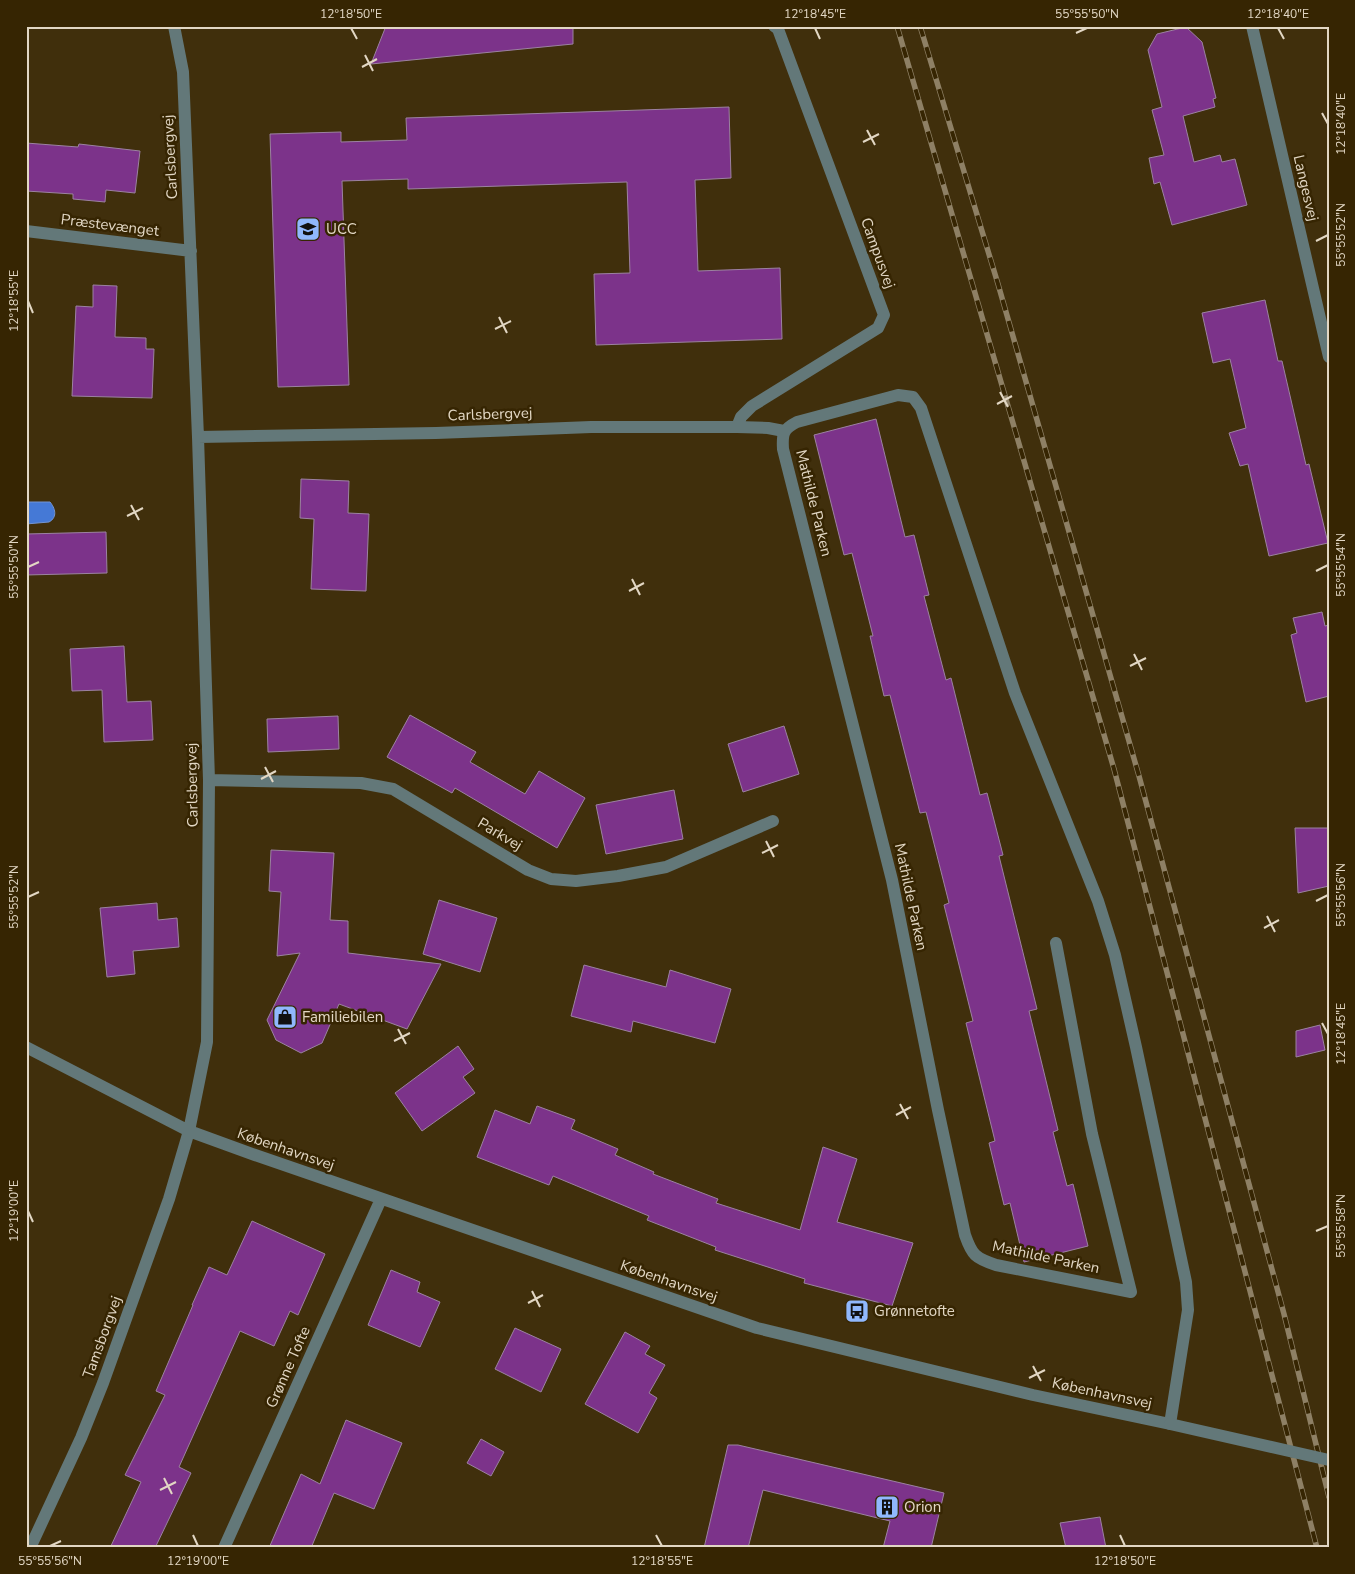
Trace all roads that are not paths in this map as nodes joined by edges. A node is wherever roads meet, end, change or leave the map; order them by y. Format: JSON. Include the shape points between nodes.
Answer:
{"nodes":[{"id":1,"x":174,"y":26,"type":"edge"},
{"id":2,"x":774,"y":26,"type":"edge"},
{"id":3,"x":1252,"y":26,"type":"edge"},
{"id":4,"x":26,"y":231,"type":"edge"},
{"id":5,"x":191,"y":251,"type":"junction"},
{"id":6,"x":1329,"y":357,"type":"edge"},
{"id":7,"x":736,"y":427,"type":"junction"},
{"id":8,"x":784,"y":431,"type":"junction"},
{"id":9,"x":198,"y":437,"type":"junction"},
{"id":10,"x":209,"y":780,"type":"junction"},
{"id":11,"x":773,"y":821,"type":"dead end"},
{"id":12,"x":1056,"y":943,"type":"dead end"},
{"id":13,"x":26,"y":1047,"type":"edge"},
{"id":14,"x":189,"y":1131,"type":"junction"},
{"id":15,"x":381,"y":1199,"type":"junction"},
{"id":16,"x":1170,"y":1424,"type":"junction"},
{"id":17,"x":1329,"y":1460,"type":"edge"},
{"id":18,"x":30,"y":1548,"type":"edge"},
{"id":19,"x":224,"y":1548,"type":"edge"}],
"edges":[{"from":1,"to":5,"type":"street","name":"Carlsbergvej","via":[[183,72]]},
{"from":2,"to":7,"type":"street","name":"Campusvej","via":[[778,29],[884,315],[878,328],[752,406]]},
{"from":3,"to":6,"type":"street","name":"Langesvej"},
{"from":4,"to":5,"type":"street","name":"Præstevænget"},
{"from":5,"to":9,"type":"street","name":"Carlsbergvej"},
{"from":7,"to":8,"type":"street","name":"Carlsbergvej"},
{"from":7,"to":9,"type":"street","name":"Carlsbergvej","via":[[592,427]]},
{"from":8,"to":12,"type":"street","name":"Mathilde Parken","via":[[783,449],[892,880],[970,1251],[996,1265],[1131,1292],[1092,1134]]},
{"from":8,"to":16,"type":"street","via":[[797,422],[898,395],[913,397],[922,408],[1015,693],[1098,901],[1115,955],[1186,1282],[1188,1310]]},
{"from":9,"to":10,"type":"street","name":"Carlsbergvej"},
{"from":10,"to":11,"type":"street","name":"Parkvej","via":[[360,783],[394,789],[528,870],[551,879],[576,881],[666,867]]},
{"from":10,"to":14,"type":"street","name":"Carlsbergvej","via":[[207,1042]]},
{"from":13,"to":14,"type":"street","name":"Københavnsvej"},
{"from":14,"to":15,"type":"street","name":"Københavnsvej"},
{"from":14,"to":18,"type":"street","name":"Tamsborgvej","via":[[169,1199],[102,1383],[81,1438]]},
{"from":15,"to":16,"type":"street","name":"Københavnsvej","via":[[757,1328],[1033,1395]]},
{"from":15,"to":19,"type":"street","name":"Grønne Tofte"},
{"from":16,"to":17,"type":"street","name":"Københavnsvej","bridge":true}]}
